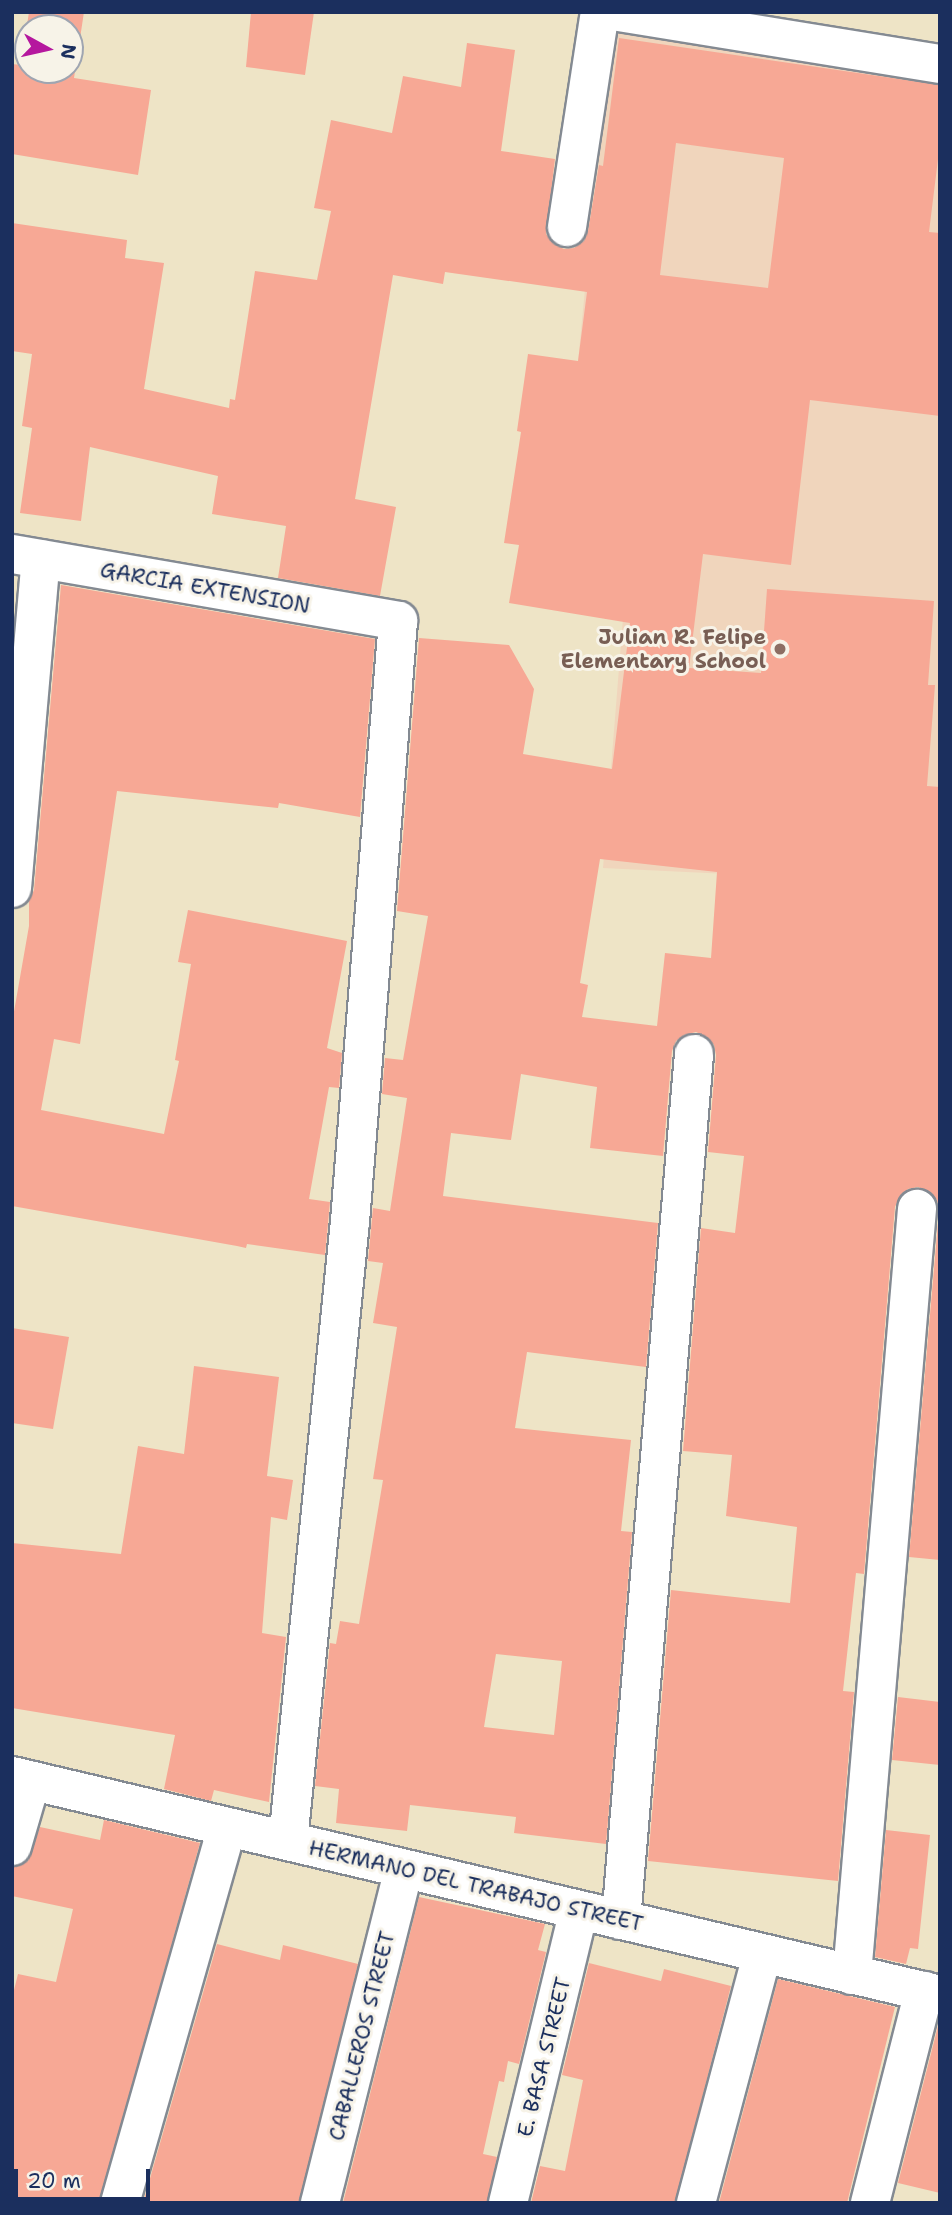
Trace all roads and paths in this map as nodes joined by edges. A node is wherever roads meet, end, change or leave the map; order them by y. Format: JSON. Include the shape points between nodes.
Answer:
{"nodes":[{"id":1,"x":600,"y":12,"type":"edge"},
{"id":2,"x":619,"y":12,"type":"edge"},
{"id":3,"x":940,"y":64,"type":"edge"},
{"id":4,"x":567,"y":227,"type":"dead end"},
{"id":5,"x":27,"y":556,"type":"edge"},
{"id":6,"x":12,"y":888,"type":"edge"},
{"id":7,"x":694,"y":1054,"type":"dead end"},
{"id":8,"x":917,"y":1209,"type":"dead end"},
{"id":9,"x":21,"y":1779,"type":"edge"},
{"id":10,"x":227,"y":1827,"type":"junction"},
{"id":11,"x":288,"y":1841,"type":"junction"},
{"id":12,"x":12,"y":1846,"type":"edge"},
{"id":13,"x":404,"y":1869,"type":"junction"},
{"id":14,"x":579,"y":1910,"type":"junction"},
{"id":15,"x":621,"y":1920,"type":"junction"},
{"id":16,"x":762,"y":1955,"type":"junction"},
{"id":17,"x":852,"y":1975,"type":"junction"},
{"id":18,"x":932,"y":1993,"type":"edge"},
{"id":19,"x":120,"y":2203,"type":"edge"},
{"id":20,"x":320,"y":2203,"type":"edge"},
{"id":21,"x":508,"y":2203,"type":"edge"},
{"id":22,"x":696,"y":2203,"type":"edge"},
{"id":23,"x":870,"y":2203,"type":"edge"}],
"edges":[{"from":1,"to":4,"type":"street"},
{"from":2,"to":3,"type":"street"},
{"from":5,"to":6,"type":"street"},
{"from":5,"to":11,"type":"street","name":"GARCIA EXTENSION","via":[[398,621],[349,1221]]},
{"from":7,"to":15,"type":"street"},
{"from":8,"to":17,"type":"street"},
{"from":9,"to":10,"type":"street","name":"HERMANO DEL TRABAJO STREET"},
{"from":9,"to":12,"type":"street"},
{"from":10,"to":11,"type":"street","name":"HERMANO DEL TRABAJO STREET"},
{"from":10,"to":19,"type":"street"},
{"from":11,"to":13,"type":"street","name":"HERMANO DEL TRABAJO STREET"},
{"from":13,"to":14,"type":"street","name":"HERMANO DEL TRABAJO STREET"},
{"from":13,"to":20,"type":"street","name":"CABALLEROS STREET"},
{"from":14,"to":15,"type":"street","name":"HERMANO DEL TRABAJO STREET"},
{"from":14,"to":21,"type":"street","name":"E. BASA STREET"},
{"from":15,"to":16,"type":"street","name":"HERMANO DEL TRABAJO STREET"},
{"from":16,"to":17,"type":"street","name":"HERMANO DEL TRABAJO STREET"},
{"from":16,"to":22,"type":"street"},
{"from":17,"to":18,"type":"street","name":"HERMANO DEL TRABAJO STREET"},
{"from":18,"to":23,"type":"street"}]}
